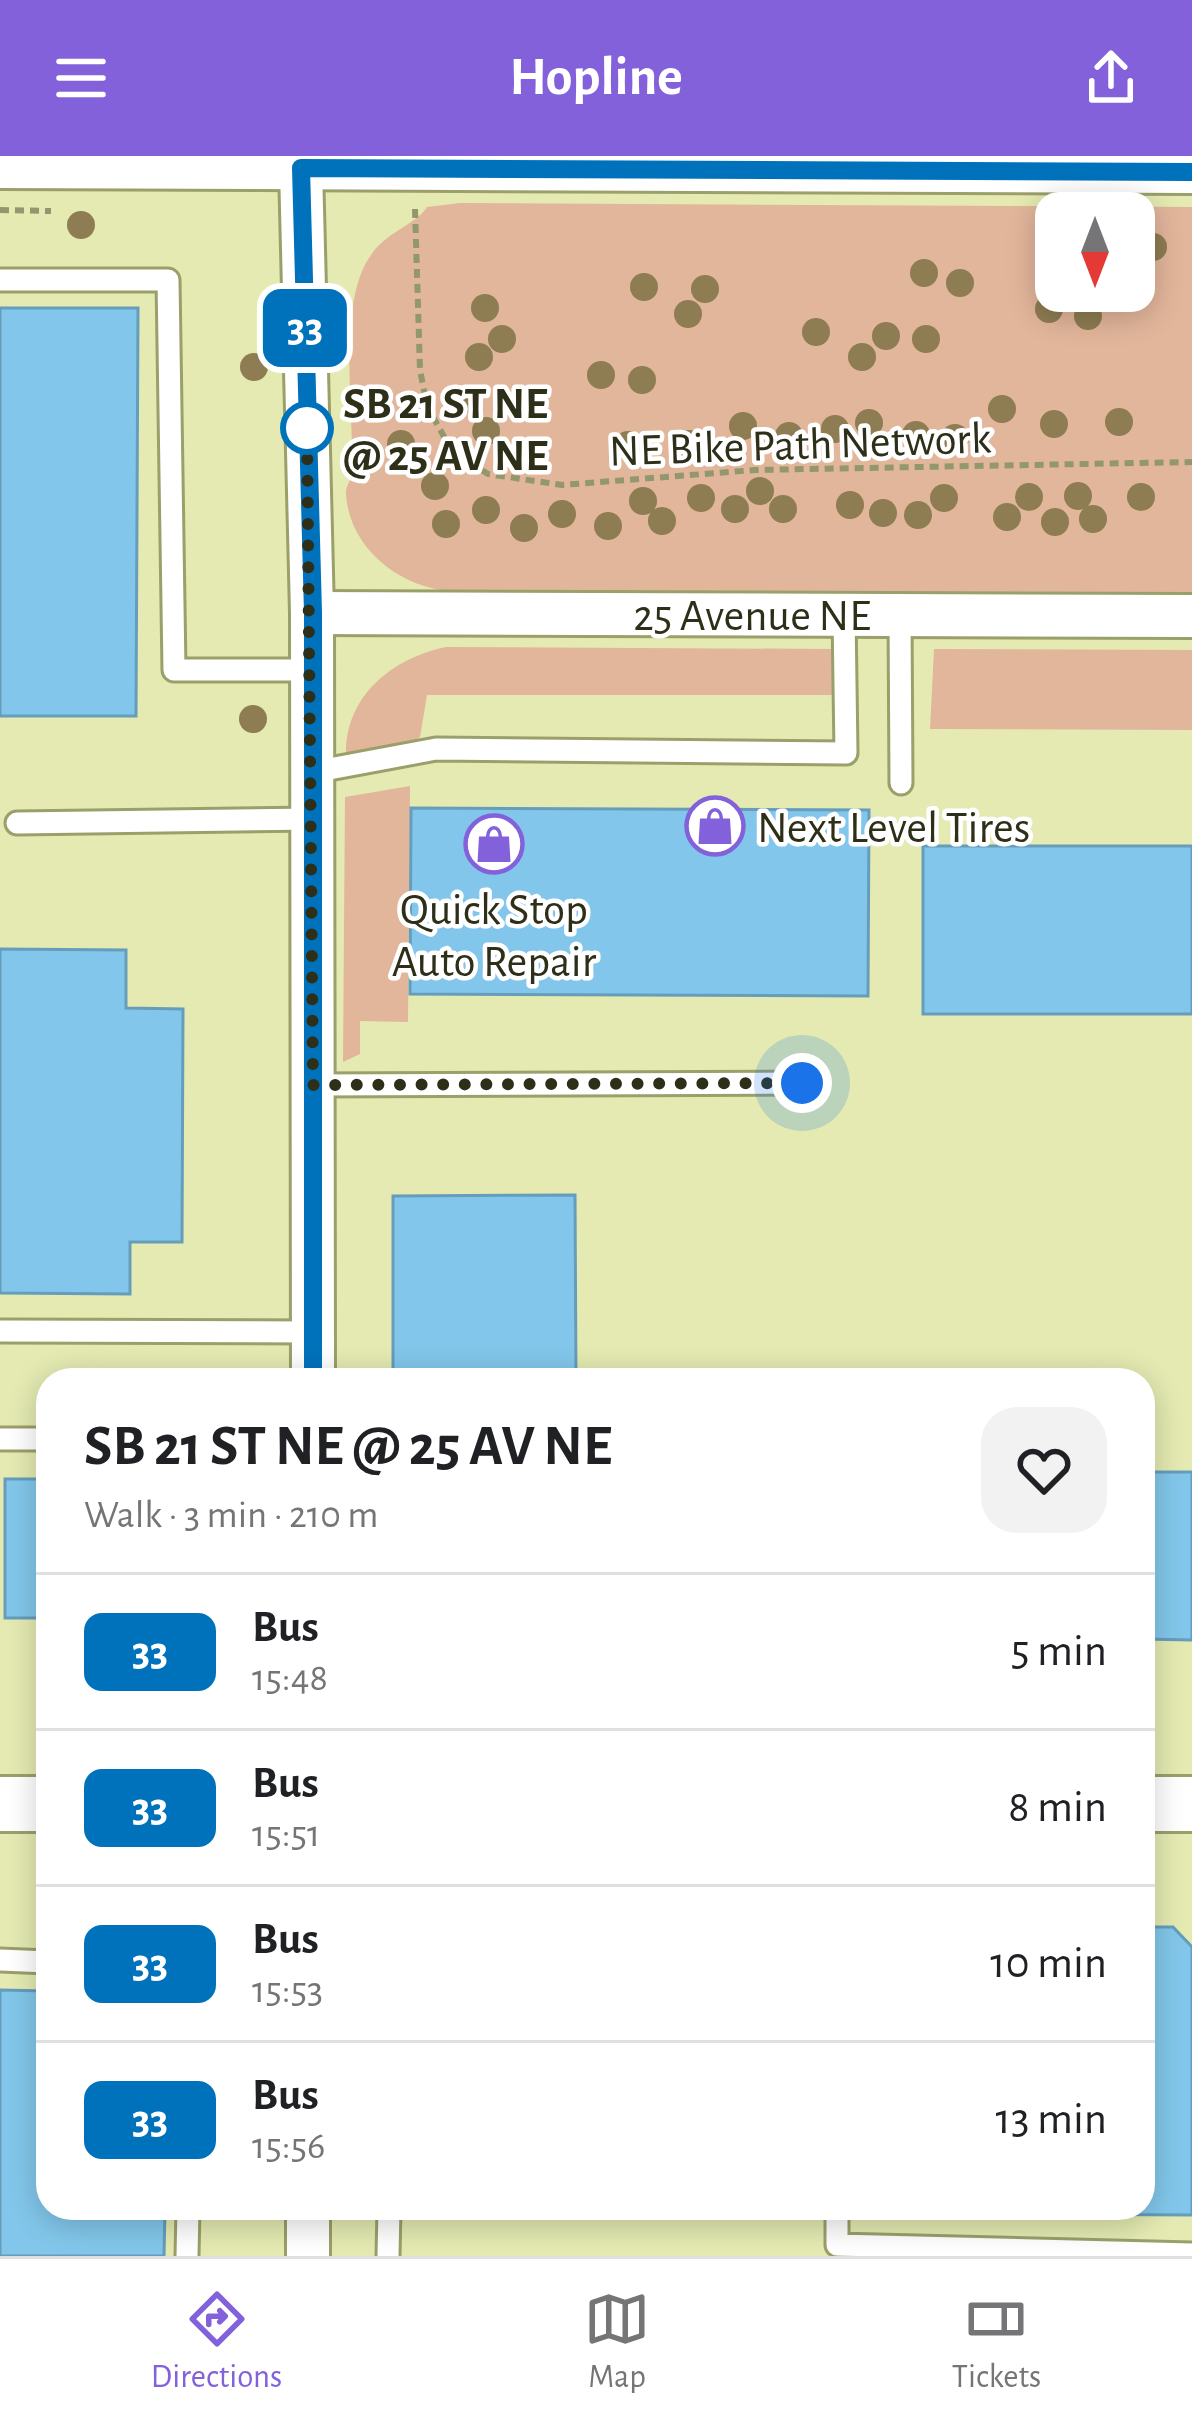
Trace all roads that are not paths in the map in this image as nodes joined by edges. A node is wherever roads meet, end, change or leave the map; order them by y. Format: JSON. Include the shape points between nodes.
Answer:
{"nodes":[{"id":1,"x":715,"y":163,"type":"edge"},
{"id":2,"x":0,"y":167,"type":"edge"},
{"id":3,"x":301,"y":168,"type":"junction"},
{"id":4,"x":1192,"y":172,"type":"edge"},
{"id":5,"x":0,"y":280,"type":"edge"},
{"id":6,"x":313,"y":613,"type":"junction"},
{"id":7,"x":844,"y":615,"type":"junction"},
{"id":8,"x":900,"y":615,"type":"junction"},
{"id":9,"x":1192,"y":616,"type":"edge"},
{"id":10,"x":313,"y":670,"type":"junction"},
{"id":11,"x":313,"y":772,"type":"junction"},
{"id":12,"x":901,"y":783,"type":"dead end"},
{"id":13,"x":313,"y":819,"type":"junction"},
{"id":14,"x":16,"y":823,"type":"dead end"},
{"id":15,"x":802,"y":1083,"type":"dead end"},
{"id":16,"x":313,"y":1085,"type":"junction"},
{"id":17,"x":0,"y":1331,"type":"edge"},
{"id":18,"x":313,"y":1332,"type":"junction"},
{"id":19,"x":313,"y":1368,"type":"edge"},
{"id":20,"x":0,"y":1439,"type":"edge"},
{"id":21,"x":36,"y":1439,"type":"edge"},
{"id":22,"x":0,"y":1804,"type":"edge"},
{"id":23,"x":36,"y":1804,"type":"edge"},
{"id":24,"x":1155,"y":1804,"type":"edge"},
{"id":25,"x":1192,"y":1804,"type":"edge"},
{"id":26,"x":0,"y":1960,"type":"edge"},
{"id":27,"x":36,"y":1961,"type":"edge"},
{"id":28,"x":188,"y":2220,"type":"edge"},
{"id":29,"x":308,"y":2220,"type":"edge"},
{"id":30,"x":389,"y":2220,"type":"edge"},
{"id":31,"x":837,"y":2220,"type":"edge"},
{"id":32,"x":1192,"y":2254,"type":"edge"},
{"id":33,"x":187,"y":2256,"type":"edge"},
{"id":34,"x":308,"y":2256,"type":"edge"},
{"id":35,"x":388,"y":2256,"type":"edge"}],
"edges":[{"from":1,"to":3,"type":"street"},
{"from":1,"to":4,"type":"street"},
{"from":2,"to":3,"type":"street"},
{"from":3,"to":6,"type":"street"},
{"from":5,"to":10,"type":"lane","via":[[168,280],[174,670]]},
{"from":6,"to":7,"type":"street","name":"25 Avenue NE"},
{"from":6,"to":10,"type":"street"},
{"from":7,"to":8,"type":"street","name":"25 Avenue NE"},
{"from":7,"to":11,"type":"lane","via":[[846,753],[436,749]]},
{"from":8,"to":9,"type":"street","name":"25 Avenue NE"},
{"from":8,"to":12,"type":"lane"},
{"from":10,"to":11,"type":"street"},
{"from":11,"to":13,"type":"street"},
{"from":13,"to":14,"type":"lane"},
{"from":13,"to":16,"type":"street"},
{"from":15,"to":16,"type":"lane"},
{"from":16,"to":18,"type":"street"},
{"from":17,"to":18,"type":"lane"},
{"from":18,"to":19,"type":"street"},
{"from":20,"to":21,"type":"lane"},
{"from":22,"to":23,"type":"street"},
{"from":24,"to":25,"type":"street"},
{"from":26,"to":27,"type":"lane"},
{"from":28,"to":33,"type":"lane"},
{"from":29,"to":34,"type":"street"},
{"from":30,"to":35,"type":"lane"},
{"from":31,"to":32,"type":"lane","via":[[837,2245]]}]}
